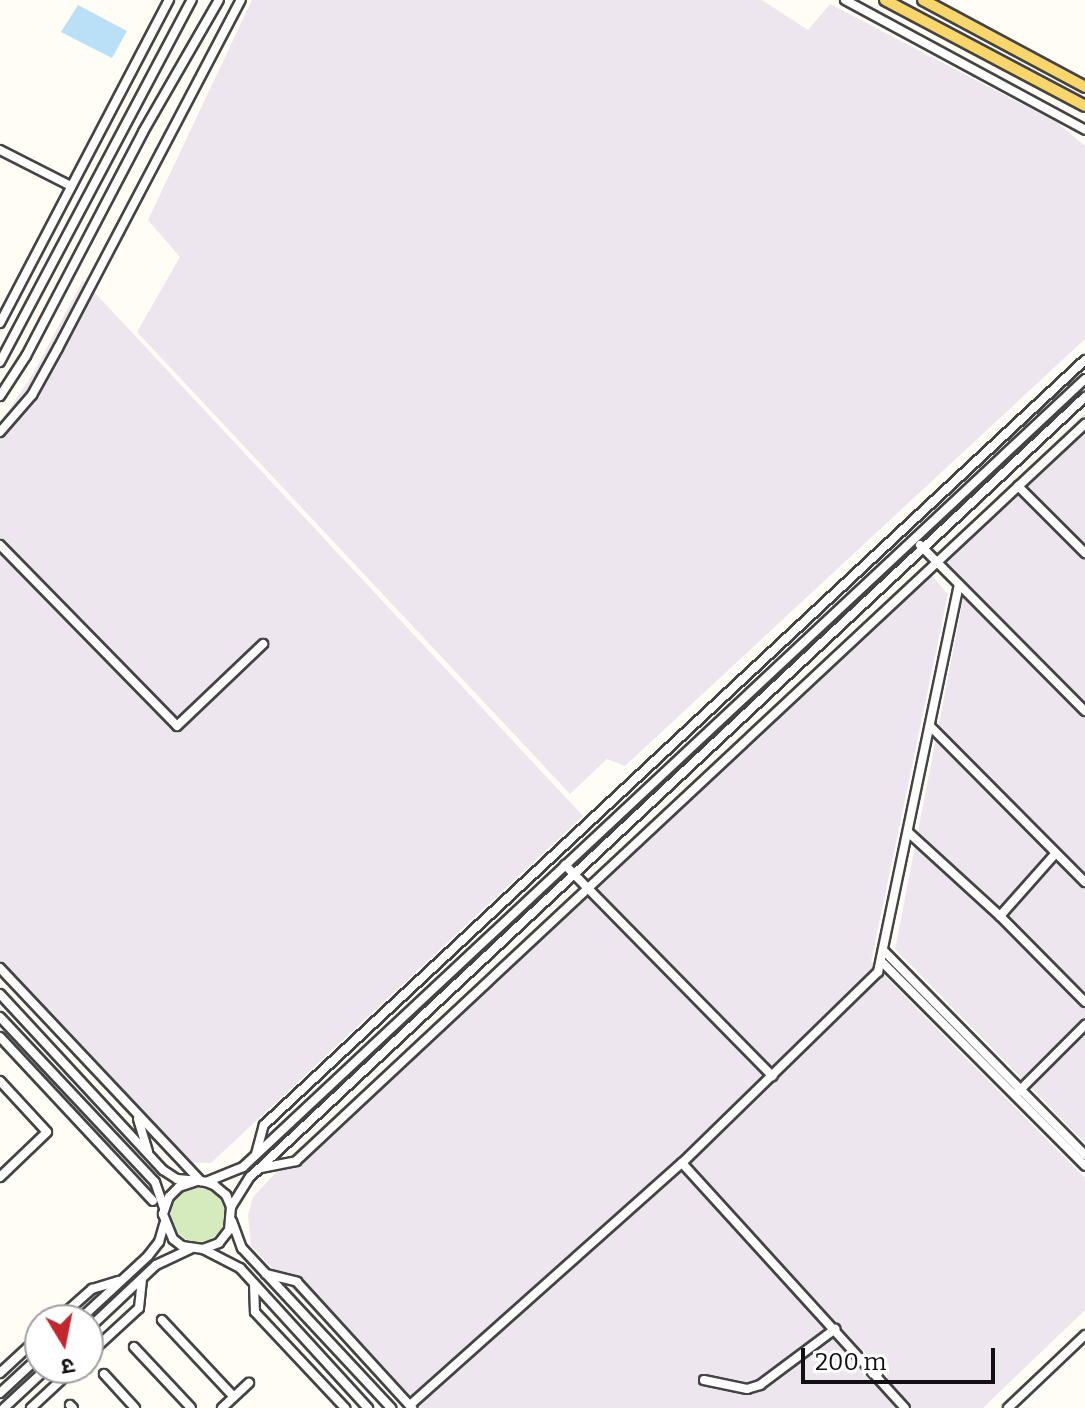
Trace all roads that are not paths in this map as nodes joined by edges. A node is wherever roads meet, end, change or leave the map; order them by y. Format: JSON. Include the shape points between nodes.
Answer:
{"nodes":[{"id":1,"x":169,"y":0,"type":"edge"},
{"id":2,"x":192,"y":0,"type":"edge"},
{"id":3,"x":219,"y":0,"type":"edge"},
{"id":4,"x":241,"y":0,"type":"edge"},
{"id":5,"x":845,"y":0,"type":"edge"},
{"id":6,"x":885,"y":0,"type":"edge"},
{"id":7,"x":923,"y":0,"type":"edge"},
{"id":8,"x":1085,"y":87,"type":"edge"},
{"id":9,"x":1085,"y":106,"type":"edge"},
{"id":10,"x":1085,"y":130,"type":"edge"},
{"id":11,"x":0,"y":150,"type":"edge"},
{"id":12,"x":71,"y":186,"type":"junction"},
{"id":13,"x":0,"y":323,"type":"edge"},
{"id":14,"x":1085,"y":360,"type":"edge"},
{"id":15,"x":0,"y":362,"type":"edge"},
{"id":16,"x":1085,"y":379,"type":"edge"},
{"id":17,"x":0,"y":396,"type":"edge"},
{"id":18,"x":1085,"y":397,"type":"edge"},
{"id":19,"x":1085,"y":424,"type":"edge"},
{"id":20,"x":0,"y":432,"type":"edge"},
{"id":21,"x":1018,"y":486,"type":"junction"},
{"id":22,"x":914,"y":539,"type":"junction"},
{"id":23,"x":0,"y":545,"type":"edge"},
{"id":24,"x":923,"y":549,"type":"junction"},
{"id":25,"x":1085,"y":553,"type":"edge"},
{"id":26,"x":937,"y":562,"type":"junction"},
{"id":27,"x":959,"y":585,"type":"junction"},
{"id":28,"x":263,"y":644,"type":"dead end"},
{"id":29,"x":1085,"y":711,"type":"edge"},
{"id":30,"x":930,"y":726,"type":"junction"},
{"id":31,"x":908,"y":832,"type":"junction"},
{"id":32,"x":1056,"y":853,"type":"junction"},
{"id":33,"x":565,"y":865,"type":"junction"},
{"id":34,"x":575,"y":875,"type":"junction"},
{"id":35,"x":1085,"y":882,"type":"edge"},
{"id":36,"x":590,"y":888,"type":"junction"},
{"id":37,"x":1000,"y":916,"type":"junction"},
{"id":38,"x":883,"y":950,"type":"junction"},
{"id":39,"x":881,"y":961,"type":"junction"},
{"id":40,"x":0,"y":968,"type":"edge"},
{"id":41,"x":0,"y":994,"type":"edge"},
{"id":42,"x":1085,"y":1002,"type":"edge"},
{"id":43,"x":0,"y":1017,"type":"edge"},
{"id":44,"x":1085,"y":1025,"type":"edge"},
{"id":45,"x":0,"y":1037,"type":"edge"},
{"id":46,"x":772,"y":1076,"type":"junction"},
{"id":47,"x":2,"y":1088,"type":"edge"},
{"id":48,"x":1018,"y":1092,"type":"junction"},
{"id":49,"x":137,"y":1114,"type":"junction"},
{"id":50,"x":1082,"y":1152,"type":"edge"},
{"id":51,"x":109,"y":1154,"type":"junction"},
{"id":52,"x":131,"y":1155,"type":"junction"},
{"id":53,"x":256,"y":1155,"type":"junction"},
{"id":54,"x":150,"y":1156,"type":"junction"},
{"id":55,"x":682,"y":1163,"type":"junction"},
{"id":56,"x":1085,"y":1166,"type":"edge"},
{"id":57,"x":260,"y":1168,"type":"junction"},
{"id":58,"x":0,"y":1177,"type":"edge"},
{"id":59,"x":202,"y":1181,"type":"junction"},
{"id":60,"x":153,"y":1201,"type":"dead end"},
{"id":61,"x":231,"y":1207,"type":"junction"},
{"id":62,"x":164,"y":1208,"type":"junction"},
{"id":63,"x":232,"y":1221,"type":"junction"},
{"id":64,"x":164,"y":1223,"type":"junction"},
{"id":65,"x":192,"y":1249,"type":"junction"},
{"id":66,"x":203,"y":1249,"type":"junction"},
{"id":67,"x":265,"y":1274,"type":"junction"},
{"id":68,"x":142,"y":1279,"type":"junction"},
{"id":69,"x":122,"y":1280,"type":"junction"},
{"id":70,"x":254,"y":1284,"type":"junction"},
{"id":71,"x":75,"y":1304,"type":"edge"},
{"id":72,"x":96,"y":1304,"type":"edge"},
{"id":73,"x":104,"y":1314,"type":"edge"},
{"id":74,"x":162,"y":1320,"type":"dead end"},
{"id":75,"x":835,"y":1329,"type":"junction"},
{"id":76,"x":1085,"y":1335,"type":"edge"},
{"id":77,"x":104,"y":1340,"type":"edge"},
{"id":78,"x":134,"y":1347,"type":"dead end"},
{"id":79,"x":24,"y":1351,"type":"edge"},
{"id":80,"x":24,"y":1371,"type":"edge"},
{"id":81,"x":0,"y":1373,"type":"edge"},
{"id":82,"x":104,"y":1374,"type":"dead end"},
{"id":83,"x":704,"y":1380,"type":"dead end"},
{"id":84,"x":249,"y":1383,"type":"dead end"},
{"id":85,"x":30,"y":1384,"type":"edge"},
{"id":86,"x":57,"y":1384,"type":"edge"},
{"id":87,"x":0,"y":1393,"type":"edge"},
{"id":88,"x":234,"y":1397,"type":"junction"},
{"id":89,"x":412,"y":1407,"type":"edge"},
{"id":90,"x":4,"y":1408,"type":"edge"},
{"id":91,"x":31,"y":1408,"type":"edge"},
{"id":92,"x":135,"y":1408,"type":"edge"},
{"id":93,"x":191,"y":1408,"type":"edge"},
{"id":94,"x":222,"y":1408,"type":"edge"},
{"id":95,"x":345,"y":1408,"type":"edge"},
{"id":96,"x":368,"y":1408,"type":"edge"},
{"id":97,"x":391,"y":1408,"type":"edge"},
{"id":98,"x":905,"y":1408,"type":"edge"},
{"id":99,"x":1008,"y":1408,"type":"edge"}],
"edges":[{"from":1,"to":12,"type":"street"},
{"from":2,"to":15,"type":"street"},
{"from":3,"to":17,"type":"street"},
{"from":4,"to":20,"type":"street","via":[[32,395]]},
{"from":5,"to":10,"type":"street"},
{"from":6,"to":9,"type":"main road"},
{"from":7,"to":8,"type":"main road"},
{"from":11,"to":12,"type":"street"},
{"from":12,"to":13,"type":"street"},
{"from":14,"to":53,"type":"street","via":[[264,1125]]},
{"from":16,"to":22,"type":"street"},
{"from":18,"to":24,"type":"street"},
{"from":19,"to":21,"type":"street"},
{"from":21,"to":25,"type":"street"},
{"from":21,"to":26,"type":"street"},
{"from":22,"to":24,"type":"street"},
{"from":22,"to":33,"type":"street"},
{"from":23,"to":28,"type":"street","via":[[177,726]]},
{"from":24,"to":26,"type":"street"},
{"from":24,"to":34,"type":"street"},
{"from":26,"to":27,"type":"street"},
{"from":26,"to":36,"type":"street"},
{"from":27,"to":29,"type":"street"},
{"from":27,"to":30,"type":"street"},
{"from":30,"to":31,"type":"street"},
{"from":30,"to":32,"type":"street"},
{"from":31,"to":37,"type":"street"},
{"from":31,"to":38,"type":"street"},
{"from":32,"to":35,"type":"street"},
{"from":32,"to":37,"type":"street"},
{"from":33,"to":34,"type":"street"},
{"from":33,"to":53,"type":"street"},
{"from":34,"to":36,"type":"street"},
{"from":34,"to":57,"type":"street"},
{"from":36,"to":46,"type":"street"},
{"from":36,"to":57,"type":"street","via":[[296,1161]]},
{"from":37,"to":42,"type":"street"},
{"from":38,"to":39,"type":"street"},
{"from":38,"to":48,"type":"street"},
{"from":39,"to":46,"type":"street","via":[[878,972]]},
{"from":39,"to":48,"type":"street"},
{"from":40,"to":49,"type":"street"},
{"from":41,"to":54,"type":"street"},
{"from":43,"to":52,"type":"street"},
{"from":44,"to":48,"type":"street"},
{"from":45,"to":51,"type":"street"},
{"from":46,"to":55,"type":"street"},
{"from":47,"to":58,"type":"street","via":[[47,1132]]},
{"from":48,"to":50,"type":"street"},
{"from":49,"to":54,"type":"street"},
{"from":49,"to":59,"type":"street"},
{"from":50,"to":56,"type":"street"},
{"from":51,"to":52,"type":"street"},
{"from":51,"to":60,"type":"street"},
{"from":52,"to":62,"type":"street","via":[[155,1182]]},
{"from":53,"to":59,"type":"street","via":[[243,1167]]},
{"from":54,"to":59,"type":"street","via":[[177,1179]]},
{"from":55,"to":75,"type":"street"},
{"from":55,"to":89,"type":"street"},
{"from":57,"to":61,"type":"street"},
{"from":59,"to":61,"type":"street","via":[[226,1195]]},
{"from":59,"to":62,"type":"street","via":[[179,1187]]},
{"from":61,"to":63,"type":"street"},
{"from":62,"to":64,"type":"street"},
{"from":63,"to":66,"type":"street","via":[[219,1243]]},
{"from":63,"to":67,"type":"street","via":[[242,1248]]},
{"from":64,"to":65,"type":"street","via":[[173,1239]]},
{"from":64,"to":69,"type":"street","via":[[159,1242]]},
{"from":65,"to":66,"type":"street"},
{"from":65,"to":68,"type":"street","via":[[156,1265]]},
{"from":66,"to":70,"type":"street","via":[[240,1268]]},
{"from":67,"to":89,"type":"street","via":[[297,1282]]},
{"from":67,"to":97,"type":"street"},
{"from":68,"to":73,"type":"street"},
{"from":68,"to":77,"type":"street","via":[[139,1308]]},
{"from":69,"to":71,"type":"street","via":[[92,1289]]},
{"from":69,"to":72,"type":"street"},
{"from":70,"to":95,"type":"street","via":[[255,1312]]},
{"from":70,"to":96,"type":"street"},
{"from":74,"to":88,"type":"street"},
{"from":75,"to":83,"type":"street","via":[[760,1385],[747,1389]]},
{"from":75,"to":98,"type":"street"},
{"from":76,"to":99,"type":"street"},
{"from":78,"to":93,"type":"street"},
{"from":79,"to":81,"type":"street"},
{"from":80,"to":87,"type":"street"},
{"from":82,"to":92,"type":"street"},
{"from":84,"to":88,"type":"street"},
{"from":85,"to":90,"type":"street"},
{"from":86,"to":91,"type":"street"},
{"from":88,"to":94,"type":"street"}]}
